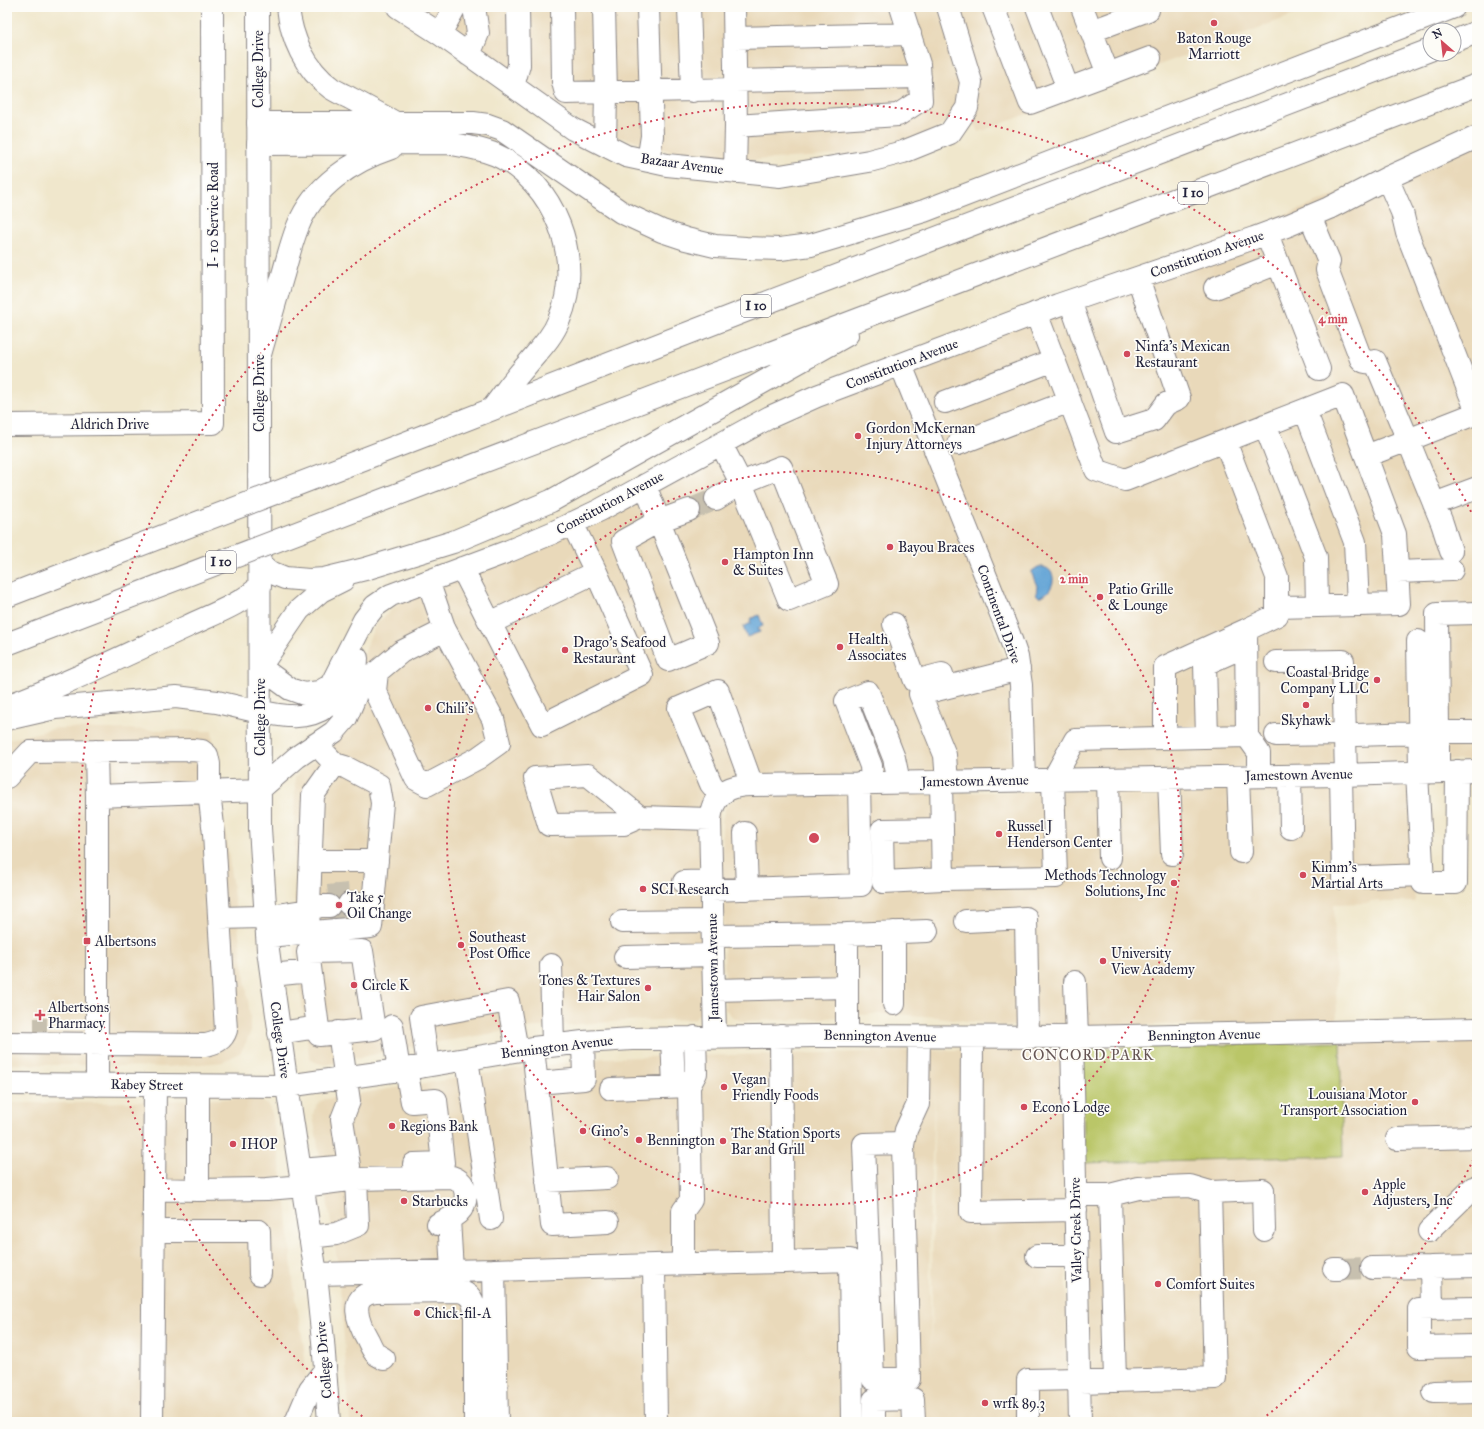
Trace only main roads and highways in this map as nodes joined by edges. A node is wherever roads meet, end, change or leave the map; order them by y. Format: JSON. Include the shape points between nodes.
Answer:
{"nodes":[{"id":1,"x":212,"y":7,"type":"edge"},
{"id":2,"x":258,"y":7,"type":"edge"},
{"id":3,"x":288,"y":7,"type":"edge"},
{"id":4,"x":398,"y":7,"type":"edge"},
{"id":5,"x":455,"y":7,"type":"edge"},
{"id":6,"x":474,"y":7,"type":"edge"},
{"id":7,"x":518,"y":7,"type":"edge"},
{"id":8,"x":562,"y":7,"type":"edge"},
{"id":9,"x":604,"y":7,"type":"edge"},
{"id":10,"x":648,"y":7,"type":"edge"},
{"id":11,"x":689,"y":7,"type":"edge"},
{"id":12,"x":734,"y":7,"type":"edge"},
{"id":13,"x":901,"y":7,"type":"edge"},
{"id":14,"x":948,"y":7,"type":"edge"},
{"id":15,"x":993,"y":7,"type":"edge"},
{"id":16,"x":1037,"y":7,"type":"edge"},
{"id":17,"x":1082,"y":7,"type":"edge"},
{"id":18,"x":1147,"y":7,"type":"edge"},
{"id":19,"x":1454,"y":7,"type":"edge"},
{"id":20,"x":1092,"y":31,"type":"junction"},
{"id":21,"x":1477,"y":32,"type":"edge"},
{"id":22,"x":440,"y":34,"type":"junction"},
{"id":23,"x":910,"y":34,"type":"junction"},
{"id":24,"x":735,"y":38,"type":"junction"},
{"id":25,"x":1462,"y":38,"type":"edge"},
{"id":26,"x":1422,"y":53,"type":"edge"},
{"id":27,"x":469,"y":55,"type":"junction"},
{"id":28,"x":1150,"y":58,"type":"dead end"},
{"id":29,"x":1108,"y":74,"type":"junction"},
{"id":30,"x":920,"y":77,"type":"junction"},
{"id":31,"x":735,"y":85,"type":"junction"},
{"id":32,"x":1477,"y":85,"type":"edge"},
{"id":33,"x":513,"y":86,"type":"junction"},
{"id":34,"x":1068,"y":89,"type":"junction"},
{"id":35,"x":692,"y":91,"type":"junction"},
{"id":36,"x":650,"y":92,"type":"junction"},
{"id":37,"x":606,"y":93,"type":"junction"},
{"id":38,"x":396,"y":123,"type":"junction"},
{"id":39,"x":736,"y":126,"type":"junction"},
{"id":40,"x":258,"y":134,"type":"junction"},
{"id":41,"x":1477,"y":137,"type":"edge"},
{"id":42,"x":408,"y":143,"type":"junction"},
{"id":43,"x":605,"y":145,"type":"junction"},
{"id":44,"x":648,"y":161,"type":"junction"},
{"id":45,"x":735,"y":172,"type":"junction"},
{"id":46,"x":1387,"y":178,"type":"junction"},
{"id":47,"x":1310,"y":216,"type":"junction"},
{"id":48,"x":1267,"y":234,"type":"junction"},
{"id":49,"x":1278,"y":263,"type":"junction"},
{"id":50,"x":1138,"y":278,"type":"junction"},
{"id":51,"x":1215,"y":288,"type":"dead end"},
{"id":52,"x":909,"y":300,"type":"junction"},
{"id":53,"x":1070,"y":301,"type":"junction"},
{"id":54,"x":1036,"y":314,"type":"junction"},
{"id":55,"x":259,"y":358,"type":"junction"},
{"id":56,"x":1054,"y":360,"type":"junction"},
{"id":57,"x":901,"y":365,"type":"junction"},
{"id":58,"x":1319,"y":369,"type":"dead end"},
{"id":59,"x":1070,"y":401,"type":"junction"},
{"id":60,"x":945,"y":402,"type":"dead end"},
{"id":61,"x":492,"y":409,"type":"junction"},
{"id":62,"x":1305,"y":410,"type":"junction"},
{"id":63,"x":1477,"y":412,"type":"edge"},
{"id":64,"x":213,"y":423,"type":"joint"},
{"id":65,"x":7,"y":425,"type":"edge"},
{"id":66,"x":1266,"y":425,"type":"junction"},
{"id":67,"x":1408,"y":440,"type":"junction"},
{"id":68,"x":1225,"y":441,"type":"junction"},
{"id":69,"x":721,"y":444,"type":"junction"},
{"id":70,"x":958,"y":444,"type":"dead end"},
{"id":71,"x":1366,"y":456,"type":"junction"},
{"id":72,"x":742,"y":483,"type":"junction"},
{"id":73,"x":645,"y":485,"type":"junction"},
{"id":74,"x":1477,"y":488,"type":"edge"},
{"id":75,"x":716,"y":499,"type":"tunnel mouth"},
{"id":76,"x":1434,"y":504,"type":"junction"},
{"id":77,"x":689,"y":510,"type":"tunnel mouth"},
{"id":78,"x":660,"y":521,"type":"junction"},
{"id":79,"x":572,"y":524,"type":"junction"},
{"id":80,"x":260,"y":564,"type":"junction"},
{"id":81,"x":462,"y":568,"type":"junction"},
{"id":82,"x":365,"y":569,"type":"junction"},
{"id":83,"x":596,"y":572,"type":"junction"},
{"id":84,"x":1397,"y":572,"type":"junction"},
{"id":85,"x":428,"y":581,"type":"junction"},
{"id":86,"x":260,"y":586,"type":"junction"},
{"id":87,"x":7,"y":596,"type":"edge"},
{"id":88,"x":1358,"y":605,"type":"junction"},
{"id":89,"x":1317,"y":606,"type":"junction"},
{"id":90,"x":1278,"y":607,"type":"junction"},
{"id":91,"x":1477,"y":613,"type":"edge"},
{"id":92,"x":490,"y":623,"type":"junction"},
{"id":93,"x":894,"y":624,"type":"dead end"},
{"id":94,"x":445,"y":630,"type":"junction"},
{"id":95,"x":1246,"y":637,"type":"junction"},
{"id":96,"x":1418,"y":641,"type":"dead end"},
{"id":97,"x":7,"y":644,"type":"edge"},
{"id":98,"x":356,"y":648,"type":"junction"},
{"id":99,"x":1017,"y":661,"type":"junction"},
{"id":100,"x":1276,"y":662,"type":"dead end"},
{"id":101,"x":260,"y":667,"type":"junction"},
{"id":102,"x":7,"y":706,"type":"edge"},
{"id":103,"x":260,"y":712,"type":"junction"},
{"id":104,"x":7,"y":719,"type":"edge"},
{"id":105,"x":1477,"y":732,"type":"edge"},
{"id":106,"x":1429,"y":733,"type":"junction"},
{"id":107,"x":1351,"y":734,"type":"junction"},
{"id":108,"x":1276,"y":735,"type":"dead end"},
{"id":109,"x":1247,"y":736,"type":"junction"},
{"id":110,"x":1207,"y":737,"type":"junction"},
{"id":111,"x":1165,"y":738,"type":"junction"},
{"id":112,"x":316,"y":744,"type":"junction"},
{"id":113,"x":96,"y":751,"type":"junction"},
{"id":114,"x":335,"y":764,"type":"junction"},
{"id":115,"x":1442,"y":772,"type":"edge"},
{"id":116,"x":1344,"y":775,"type":"junction"},
{"id":117,"x":1248,"y":776,"type":"junction"},
{"id":118,"x":1290,"y":776,"type":"junction"},
{"id":119,"x":7,"y":777,"type":"edge"},
{"id":120,"x":1170,"y":778,"type":"junction"},
{"id":121,"x":1108,"y":779,"type":"junction"},
{"id":122,"x":1024,"y":780,"type":"junction"},
{"id":123,"x":1053,"y":780,"type":"junction"},
{"id":124,"x":899,"y":782,"type":"junction"},
{"id":125,"x":944,"y":782,"type":"junction"},
{"id":126,"x":866,"y":783,"type":"junction"},
{"id":127,"x":752,"y":785,"type":"junction"},
{"id":128,"x":259,"y":790,"type":"junction"},
{"id":129,"x":209,"y":792,"type":"junction"},
{"id":130,"x":720,"y":795,"type":"junction"},
{"id":131,"x":97,"y":796,"type":"junction"},
{"id":132,"x":640,"y":817,"type":"dead end"},
{"id":133,"x":710,"y":819,"type":"junction"},
{"id":134,"x":1291,"y":828,"type":"dead end"},
{"id":135,"x":942,"y":829,"type":"junction"},
{"id":136,"x":745,"y":833,"type":"dead end"},
{"id":137,"x":1241,"y":852,"type":"dead end"},
{"id":138,"x":1172,"y":854,"type":"dead end"},
{"id":139,"x":1110,"y":858,"type":"dead end"},
{"id":140,"x":311,"y":861,"type":"junction"},
{"id":141,"x":377,"y":861,"type":"junction"},
{"id":142,"x":1423,"y":875,"type":"junction"},
{"id":143,"x":943,"y":879,"type":"junction"},
{"id":144,"x":684,"y":882,"type":"dead end"},
{"id":145,"x":711,"y":885,"type":"junction"},
{"id":146,"x":748,"y":889,"type":"junction"},
{"id":147,"x":340,"y":905,"type":"junction"},
{"id":148,"x":219,"y":918,"type":"junction"},
{"id":149,"x":966,"y":921,"type":"dead end"},
{"id":150,"x":622,"y":922,"type":"dead end"},
{"id":151,"x":266,"y":926,"type":"junction"},
{"id":152,"x":927,"y":931,"type":"dead end"},
{"id":153,"x":308,"y":932,"type":"junction"},
{"id":154,"x":894,"y":932,"type":"junction"},
{"id":155,"x":847,"y":934,"type":"junction"},
{"id":156,"x":713,"y":937,"type":"junction"},
{"id":157,"x":626,"y":957,"type":"dead end"},
{"id":158,"x":551,"y":965,"type":"dead end"},
{"id":159,"x":310,"y":971,"type":"junction"},
{"id":160,"x":272,"y":976,"type":"junction"},
{"id":161,"x":1075,"y":982,"type":"dead end"},
{"id":162,"x":847,"y":987,"type":"junction"},
{"id":163,"x":714,"y":990,"type":"junction"},
{"id":164,"x":894,"y":1004,"type":"dead end"},
{"id":165,"x":318,"y":1027,"type":"junction"},
{"id":166,"x":389,"y":1027,"type":"junction"},
{"id":167,"x":1477,"y":1029,"type":"edge"},
{"id":168,"x":339,"y":1032,"type":"junction"},
{"id":169,"x":279,"y":1033,"type":"junction"},
{"id":170,"x":781,"y":1036,"type":"junction"},
{"id":171,"x":847,"y":1036,"type":"junction"},
{"id":172,"x":919,"y":1036,"type":"junction"},
{"id":173,"x":7,"y":1037,"type":"edge"},
{"id":174,"x":705,"y":1037,"type":"junction"},
{"id":175,"x":1075,"y":1037,"type":"junction"},
{"id":176,"x":672,"y":1038,"type":"junction"},
{"id":177,"x":972,"y":1038,"type":"junction"},
{"id":178,"x":1028,"y":1038,"type":"junction"},
{"id":179,"x":583,"y":1042,"type":"junction"},
{"id":180,"x":7,"y":1043,"type":"edge"},
{"id":181,"x":66,"y":1044,"type":"junction"},
{"id":182,"x":97,"y":1044,"type":"junction"},
{"id":183,"x":534,"y":1048,"type":"junction"},
{"id":184,"x":467,"y":1059,"type":"junction"},
{"id":185,"x":428,"y":1065,"type":"junction"},
{"id":186,"x":403,"y":1069,"type":"junction"},
{"id":187,"x":346,"y":1078,"type":"junction"},
{"id":188,"x":537,"y":1083,"type":"junction"},
{"id":189,"x":7,"y":1084,"type":"edge"},
{"id":190,"x":97,"y":1085,"type":"junction"},
{"id":191,"x":155,"y":1085,"type":"junction"},
{"id":192,"x":198,"y":1086,"type":"junction"},
{"id":193,"x":286,"y":1086,"type":"junction"},
{"id":194,"x":682,"y":1086,"type":"junction"},
{"id":195,"x":611,"y":1089,"type":"dead end"},
{"id":196,"x":1477,"y":1137,"type":"edge"},
{"id":197,"x":1397,"y":1139,"type":"dead end"},
{"id":198,"x":903,"y":1143,"type":"junction"},
{"id":199,"x":352,"y":1172,"type":"junction"},
{"id":200,"x":302,"y":1178,"type":"junction"},
{"id":201,"x":607,"y":1178,"type":"dead end"},
{"id":202,"x":547,"y":1181,"type":"junction"},
{"id":203,"x":1477,"y":1188,"type":"edge"},
{"id":204,"x":154,"y":1189,"type":"junction"},
{"id":205,"x":198,"y":1190,"type":"junction"},
{"id":206,"x":1210,"y":1192,"type":"junction"},
{"id":207,"x":1110,"y":1194,"type":"junction"},
{"id":208,"x":1075,"y":1203,"type":"junction"},
{"id":209,"x":491,"y":1219,"type":"dead end"},
{"id":210,"x":608,"y":1222,"type":"dead end"},
{"id":211,"x":1264,"y":1230,"type":"dead end"},
{"id":212,"x":154,"y":1231,"type":"junction"},
{"id":213,"x":1429,"y":1231,"type":"dead end"},
{"id":214,"x":310,"y":1237,"type":"junction"},
{"id":215,"x":1037,"y":1256,"type":"dead end"},
{"id":216,"x":1076,"y":1256,"type":"junction"},
{"id":217,"x":783,"y":1262,"type":"junction"},
{"id":218,"x":684,"y":1264,"type":"junction"},
{"id":219,"x":654,"y":1265,"type":"junction"},
{"id":220,"x":1477,"y":1266,"type":"edge"},
{"id":221,"x":1431,"y":1267,"type":"junction"},
{"id":222,"x":1372,"y":1268,"type":"tunnel mouth"},
{"id":223,"x":494,"y":1270,"type":"junction"},
{"id":224,"x":452,"y":1271,"type":"junction"},
{"id":225,"x":260,"y":1274,"type":"dead end"},
{"id":226,"x":316,"y":1274,"type":"junction"},
{"id":227,"x":1432,"y":1308,"type":"junction"},
{"id":228,"x":1477,"y":1308,"type":"edge"},
{"id":229,"x":1477,"y":1346,"type":"edge"},
{"id":230,"x":384,"y":1359,"type":"dead end"},
{"id":231,"x":325,"y":1370,"type":"junction"},
{"id":232,"x":1079,"y":1380,"type":"junction"},
{"id":233,"x":1115,"y":1381,"type":"junction"},
{"id":234,"x":1477,"y":1391,"type":"edge"},
{"id":235,"x":1434,"y":1392,"type":"dead end"},
{"id":236,"x":152,"y":1422,"type":"edge"},
{"id":237,"x":296,"y":1422,"type":"edge"},
{"id":238,"x":329,"y":1422,"type":"edge"},
{"id":239,"x":475,"y":1422,"type":"edge"},
{"id":240,"x":497,"y":1422,"type":"edge"},
{"id":241,"x":656,"y":1422,"type":"edge"},
{"id":242,"x":852,"y":1422,"type":"edge"},
{"id":243,"x":874,"y":1422,"type":"edge"},
{"id":244,"x":914,"y":1422,"type":"edge"},
{"id":245,"x":1028,"y":1422,"type":"edge"},
{"id":246,"x":1080,"y":1422,"type":"edge"}],
"edges":[{"from":1,"to":64,"type":"main road","name":"I- 10 Service Road"},
{"from":2,"to":40,"type":"main road","name":"College Drive"},
{"from":3,"to":38,"type":"main road","via":[[293,37],[303,57],[314,71],[331,88]]},
{"from":4,"to":22,"type":"main road","name":"Bazaar Avenue"},
{"from":5,"to":22,"type":"main road"},
{"from":6,"to":27,"type":"main road","via":[[478,33]]},
{"from":7,"to":33,"type":"main road","via":[[519,65]]},
{"from":8,"to":37,"type":"main road","via":[[563,82],[566,93]]},
{"from":9,"to":37,"type":"main road"},
{"from":10,"to":36,"type":"main road"},
{"from":11,"to":35,"type":"main road"},
{"from":12,"to":24,"type":"main road"},
{"from":13,"to":23,"type":"main road"},
{"from":14,"to":45,"type":"main road","name":"Bazaar Avenue","via":[[971,82],[967,108],[950,133],[903,152],[869,161],[780,176]]},
{"from":15,"to":34,"type":"main road","via":[[1030,103]]},
{"from":16,"to":34,"type":"main road"},
{"from":17,"to":20,"type":"main road"},
{"from":18,"to":20,"type":"main road","via":[[1148,10]]},
{"from":19,"to":38,"type":"main road","via":[[924,211],[812,245],[780,249],[715,246],[662,232],[621,212],[525,144],[488,125]]},
{"from":20,"to":29,"type":"main road"},
{"from":21,"to":25,"type":"main road"},
{"from":22,"to":27,"type":"main road","name":"Bazaar Avenue"},
{"from":23,"to":24,"type":"main road"},
{"from":23,"to":30,"type":"main road"},
{"from":24,"to":31,"type":"main road"},
{"from":26,"to":61,"type":"main road","number":"I 10"},
{"from":27,"to":33,"type":"main road","name":"Bazaar Avenue"},
{"from":28,"to":29,"type":"main road"},
{"from":29,"to":34,"type":"main road"},
{"from":30,"to":31,"type":"main road"},
{"from":30,"to":39,"type":"main road","via":[[921,100],[898,115]]},
{"from":31,"to":35,"type":"main road"},
{"from":31,"to":39,"type":"main road"},
{"from":32,"to":52,"type":"main road","number":"I 10"},
{"from":33,"to":43,"type":"main road","name":"Bazaar Avenue","via":[[574,129]]},
{"from":35,"to":36,"type":"main road"},
{"from":36,"to":37,"type":"main road"},
{"from":36,"to":44,"type":"main road","via":[[652,136]]},
{"from":37,"to":43,"type":"main road"},
{"from":38,"to":40,"type":"main road"},
{"from":39,"to":45,"type":"main road"},
{"from":40,"to":42,"type":"main road"},
{"from":40,"to":55,"type":"main road","name":"College Drive"},
{"from":41,"to":46,"type":"main road","name":"Constitution Avenue"},
{"from":42,"to":55,"type":"main road","via":[[372,154],[347,168],[331,180],[307,210],[298,225]]},
{"from":42,"to":61,"type":"main road","via":[[446,143],[466,146],[497,156],[524,173],[534,183],[560,224],[568,269],[567,292],[559,320],[540,350]]},
{"from":43,"to":44,"type":"main road","name":"Bazaar Avenue","via":[[626,156]]},
{"from":44,"to":45,"type":"main road","name":"Bazaar Avenue"},
{"from":46,"to":47,"type":"main road","name":"Constitution Avenue"},
{"from":46,"to":63,"type":"main road"},
{"from":47,"to":48,"type":"main road","name":"Constitution Avenue"},
{"from":47,"to":67,"type":"main road","via":[[1329,261],[1327,270],[1360,359],[1368,363],[1376,362]]},
{"from":48,"to":49,"type":"main road"},
{"from":48,"to":50,"type":"main road","name":"Constitution Avenue"},
{"from":49,"to":51,"type":"main road"},
{"from":49,"to":58,"type":"main road"},
{"from":50,"to":53,"type":"main road","name":"Constitution Avenue"},
{"from":50,"to":53,"type":"main road","via":[[1179,398],[1166,404],[1154,420],[1116,432]]},
{"from":52,"to":82,"type":"main road","via":[[551,501],[453,542]]},
{"from":52,"to":97,"type":"main road","number":"I 10","bridge":true},
{"from":53,"to":54,"type":"main road","name":"Constitution Avenue"},
{"from":54,"to":56,"type":"main road"},
{"from":54,"to":57,"type":"main road","name":"Constitution Avenue"},
{"from":55,"to":80,"type":"main road","name":"College Drive"},
{"from":56,"to":59,"type":"main road"},
{"from":56,"to":60,"type":"main road"},
{"from":57,"to":69,"type":"main road","name":"Constitution Avenue","via":[[811,399],[770,417]]},
{"from":57,"to":99,"type":"main road","name":"Continental Drive"},
{"from":59,"to":68,"type":"main road","via":[[1096,470],[1125,480]]},
{"from":59,"to":70,"type":"main road"},
{"from":61,"to":87,"type":"main road","number":"I 10","bridge":true},
{"from":62,"to":66,"type":"main road"},
{"from":62,"to":71,"type":"main road","via":[[1343,395]]},
{"from":62,"to":88,"type":"main road","via":[[1355,542]]},
{"from":63,"to":67,"type":"main road"},
{"from":64,"to":65,"type":"main road","name":"Aldrich Drive"},
{"from":66,"to":68,"type":"main road"},
{"from":66,"to":89,"type":"main road","via":[[1316,556]]},
{"from":67,"to":71,"type":"main road"},
{"from":67,"to":76,"type":"main road"},
{"from":68,"to":90,"type":"main road","via":[[1278,577]]},
{"from":69,"to":72,"type":"main road"},
{"from":69,"to":73,"type":"main road","name":"Constitution Avenue"},
{"from":71,"to":84,"type":"main road","via":[[1395,534]]},
{"from":72,"to":72,"type":"main road","via":[[789,600],[827,584],[781,466]]},
{"from":72,"to":75,"type":"main road"},
{"from":73,"to":78,"type":"main road"},
{"from":73,"to":79,"type":"main road","name":"Constitution Avenue"},
{"from":74,"to":76,"type":"main road"},
{"from":76,"to":84,"type":"main road","via":[[1452,560]]},
{"from":77,"to":78,"type":"main road"},
{"from":78,"to":78,"type":"main road","via":[[622,541],[668,660],[708,643]]},
{"from":79,"to":81,"type":"main road","name":"Constitution Avenue"},
{"from":79,"to":83,"type":"main road"},
{"from":80,"to":82,"type":"main road","via":[[277,576],[298,580],[324,579]]},
{"from":80,"to":86,"type":"main road","name":"College Drive"},
{"from":81,"to":85,"type":"main road","name":"Constitution Avenue"},
{"from":81,"to":92,"type":"main road"},
{"from":82,"to":101,"type":"main road","via":[[321,592],[299,610]]},
{"from":83,"to":92,"type":"main road"},
{"from":83,"to":92,"type":"main road","via":[[642,675],[542,725]]},
{"from":84,"to":88,"type":"main road","via":[[1399,604]]},
{"from":85,"to":94,"type":"main road"},
{"from":85,"to":98,"type":"main road","name":"Constitution Avenue","via":[[391,595],[375,606],[364,620]]},
{"from":86,"to":101,"type":"main road","name":"College Drive"},
{"from":86,"to":102,"type":"main road","via":[[237,602],[118,659]]},
{"from":88,"to":89,"type":"main road"},
{"from":89,"to":90,"type":"main road"},
{"from":90,"to":95,"type":"main road","via":[[1277,614]]},
{"from":91,"to":106,"type":"main road","via":[[1437,614]]},
{"from":93,"to":99,"type":"main road","via":[[915,681]]},
{"from":94,"to":94,"type":"main road","via":[[493,718],[499,743],[478,758],[427,784],[416,779],[375,690],[377,672],[401,652]]},
{"from":95,"to":109,"type":"main road"},
{"from":95,"to":110,"type":"main road","via":[[1205,664]]},
{"from":95,"to":111,"type":"main road","via":[[1165,667]]},
{"from":96,"to":106,"type":"main road"},
{"from":98,"to":101,"type":"main road","name":"Constitution Avenue","via":[[331,685],[319,692],[304,694],[290,689]]},
{"from":98,"to":103,"type":"main road","name":"Constitution Avenue","via":[[345,689],[328,707],[292,716]]},
{"from":98,"to":112,"type":"main road","name":"Constitution Avenue","via":[[356,688],[351,710],[334,732]]},
{"from":99,"to":122,"type":"main road","name":"Continental Drive","via":[[1021,685]]},
{"from":99,"to":125,"type":"main road","via":[[920,694],[945,755]]},
{"from":100,"to":107,"type":"main road","via":[[1343,661]]},
{"from":101,"to":103,"type":"main road","name":"College Drive"},
{"from":103,"to":104,"type":"main road","name":"Constitution Avenue","via":[[217,702],[176,697],[55,708]]},
{"from":103,"to":128,"type":"main road","name":"College Drive"},
{"from":105,"to":106,"type":"main road"},
{"from":106,"to":107,"type":"main road"},
{"from":106,"to":115,"type":"main road"},
{"from":107,"to":108,"type":"main road"},
{"from":107,"to":116,"type":"main road"},
{"from":109,"to":110,"type":"main road"},
{"from":109,"to":117,"type":"main road","via":[[1259,753]]},
{"from":110,"to":111,"type":"main road"},
{"from":111,"to":123,"type":"main road","via":[[1075,740]]},
{"from":112,"to":114,"type":"main road"},
{"from":112,"to":128,"type":"main road","name":"Constitution Avenue"},
{"from":113,"to":119,"type":"main road","via":[[30,752]]},
{"from":113,"to":129,"type":"main road","via":[[202,751],[209,758]]},
{"from":113,"to":131,"type":"main road"},
{"from":114,"to":140,"type":"main road","via":[[313,795]]},
{"from":114,"to":141,"type":"main road","via":[[379,785],[382,803]]},
{"from":115,"to":116,"type":"main road","name":"Jamestown Avenue"},
{"from":115,"to":142,"type":"main road"},
{"from":115,"to":142,"type":"main road","via":[[1456,883],[1423,883]]},
{"from":116,"to":118,"type":"main road","name":"Jamestown Avenue"},
{"from":116,"to":142,"type":"main road","via":[[1342,878]]},
{"from":117,"to":118,"type":"main road","name":"Jamestown Avenue"},
{"from":117,"to":120,"type":"main road","name":"Jamestown Avenue"},
{"from":117,"to":137,"type":"main road"},
{"from":118,"to":134,"type":"main road"},
{"from":120,"to":121,"type":"main road","name":"Jamestown Avenue"},
{"from":120,"to":138,"type":"main road"},
{"from":121,"to":123,"type":"main road","name":"Jamestown Avenue"},
{"from":121,"to":139,"type":"main road"},
{"from":122,"to":123,"type":"main road","name":"Jamestown Avenue"},
{"from":122,"to":125,"type":"main road","name":"Jamestown Avenue"},
{"from":123,"to":143,"type":"main road","via":[[1056,877]]},
{"from":124,"to":125,"type":"main road","name":"Jamestown Avenue"},
{"from":124,"to":126,"type":"main road","name":"Jamestown Avenue"},
{"from":124,"to":126,"type":"main road","via":[[894,758],[868,692],[846,701],[871,766]]},
{"from":125,"to":135,"type":"main road"},
{"from":126,"to":127,"type":"main road","name":"Jamestown Avenue"},
{"from":126,"to":146,"type":"main road","via":[[861,885]]},
{"from":127,"to":130,"type":"main road","name":"Jamestown Avenue","via":[[731,788]]},
{"from":127,"to":130,"type":"main road","via":[[718,691],[679,708],[711,784]]},
{"from":128,"to":129,"type":"main road"},
{"from":128,"to":151,"type":"main road","name":"College Drive"},
{"from":129,"to":131,"type":"main road"},
{"from":129,"to":148,"type":"main road"},
{"from":130,"to":133,"type":"main road","name":"Jamestown Avenue","via":[[713,806]]},
{"from":131,"to":182,"type":"main road"},
{"from":132,"to":133,"type":"main road"},
{"from":133,"to":145,"type":"main road","name":"Jamestown Avenue"},
{"from":135,"to":143,"type":"main road"},
{"from":135,"to":143,"type":"main road","via":[[882,830],[883,882]]},
{"from":136,"to":146,"type":"main road"},
{"from":140,"to":141,"type":"main road"},
{"from":140,"to":147,"type":"main road"},
{"from":141,"to":147,"type":"main road"},
{"from":144,"to":145,"type":"main road"},
{"from":145,"to":146,"type":"main road"},
{"from":145,"to":156,"type":"main road","name":"Jamestown Avenue"},
{"from":147,"to":151,"type":"main road"},
{"from":147,"to":153,"type":"main road"},
{"from":147,"to":153,"type":"main road","via":[[371,927]]},
{"from":148,"to":151,"type":"main road"},
{"from":148,"to":182,"type":"main road","via":[[226,1030],[220,1041],[205,1045]]},
{"from":149,"to":178,"type":"main road","via":[[1026,918]]},
{"from":150,"to":156,"type":"main road"},
{"from":151,"to":153,"type":"main road"},
{"from":151,"to":160,"type":"main road","name":"College Drive"},
{"from":152,"to":154,"type":"main road"},
{"from":154,"to":155,"type":"main road"},
{"from":154,"to":164,"type":"main road"},
{"from":155,"to":156,"type":"main road"},
{"from":155,"to":162,"type":"main road"},
{"from":156,"to":157,"type":"main road"},
{"from":156,"to":163,"type":"main road","name":"Jamestown Avenue"},
{"from":158,"to":183,"type":"main road"},
{"from":159,"to":160,"type":"main road"},
{"from":159,"to":165,"type":"main road"},
{"from":159,"to":166,"type":"main road","via":[[308,952],[362,951]]},
{"from":160,"to":169,"type":"main road","name":"College Drive"},
{"from":161,"to":175,"type":"main road","name":"Valley Creek Drive"},
{"from":162,"to":163,"type":"main road"},
{"from":162,"to":171,"type":"main road"},
{"from":163,"to":174,"type":"main road","name":"Jamestown Avenue"},
{"from":165,"to":168,"type":"main road","via":[[319,1035]]},
{"from":165,"to":169,"type":"main road"},
{"from":166,"to":168,"type":"main road"},
{"from":166,"to":186,"type":"main road"},
{"from":167,"to":175,"type":"main road","name":"Bennington Avenue"},
{"from":168,"to":187,"type":"main road"},
{"from":169,"to":193,"type":"main road","name":"College Drive"},
{"from":170,"to":171,"type":"main road","name":"Bennington Avenue"},
{"from":170,"to":174,"type":"main road","name":"Bennington Avenue"},
{"from":170,"to":217,"type":"main road"},
{"from":171,"to":172,"type":"main road","name":"Bennington Avenue"},
{"from":172,"to":177,"type":"main road","name":"Bennington Avenue"},
{"from":172,"to":198,"type":"main road","via":[[918,1104]]},
{"from":173,"to":181,"type":"main road","via":[[18,1030],[41,1029],[56,1031]]},
{"from":174,"to":176,"type":"main road","name":"Bennington Avenue"},
{"from":174,"to":194,"type":"main road","name":"Jamestown Avenue","via":[[696,1073]]},
{"from":175,"to":178,"type":"main road","name":"Bennington Avenue"},
{"from":175,"to":208,"type":"main road","name":"Valley Creek Drive"},
{"from":176,"to":179,"type":"main road","name":"Bennington Avenue"},
{"from":176,"to":194,"type":"main road"},
{"from":177,"to":178,"type":"main road","name":"Bennington Avenue"},
{"from":177,"to":208,"type":"main road","via":[[971,1212]]},
{"from":179,"to":183,"type":"main road","name":"Bennington Avenue"},
{"from":179,"to":188,"type":"main road","via":[[584,1079]]},
{"from":180,"to":181,"type":"main road"},
{"from":181,"to":182,"type":"main road"},
{"from":182,"to":190,"type":"main road"},
{"from":183,"to":184,"type":"main road","name":"Bennington Avenue"},
{"from":183,"to":185,"type":"main road","via":[[508,1001],[420,1017]]},
{"from":183,"to":188,"type":"main road"},
{"from":184,"to":185,"type":"main road","name":"Bennington Avenue"},
{"from":184,"to":209,"type":"main road"},
{"from":185,"to":186,"type":"main road","name":"Bennington Avenue"},
{"from":186,"to":187,"type":"main road","name":"Bennington Avenue"},
{"from":186,"to":199,"type":"main road","via":[[412,1102],[436,1100],[443,1163]]},
{"from":187,"to":193,"type":"main road","name":"Bennington Avenue"},
{"from":187,"to":199,"type":"main road","via":[[349,1101],[342,1119]]},
{"from":188,"to":202,"type":"main road"},
{"from":189,"to":190,"type":"main road","name":"Rabey Street"},
{"from":190,"to":191,"type":"main road","name":"Rabey Street"},
{"from":191,"to":192,"type":"main road","name":"Rabey Street"},
{"from":191,"to":204,"type":"main road"},
{"from":192,"to":193,"type":"main road","name":"Rabey Street"},
{"from":192,"to":205,"type":"main road"},
{"from":193,"to":200,"type":"main road","name":"College Drive"},
{"from":194,"to":195,"type":"main road"},
{"from":194,"to":218,"type":"main road","via":[[690,1200],[683,1211]]},
{"from":196,"to":197,"type":"main road"},
{"from":198,"to":198,"type":"main road","via":[[909,1379],[873,1379],[864,1144]]},
{"from":199,"to":200,"type":"main road"},
{"from":199,"to":214,"type":"main road","via":[[358,1225],[336,1234]]},
{"from":199,"to":224,"type":"main road","via":[[452,1177],[460,1181],[466,1198],[464,1206],[457,1214],[443,1222]]},
{"from":200,"to":205,"type":"main road","via":[[267,1190]]},
{"from":200,"to":214,"type":"main road","name":"College Drive"},
{"from":201,"to":202,"type":"main road"},
{"from":202,"to":210,"type":"main road","via":[[552,1225]]},
{"from":203,"to":213,"type":"main road","via":[[1473,1188]]},
{"from":204,"to":205,"type":"main road"},
{"from":204,"to":212,"type":"main road"},
{"from":206,"to":207,"type":"main road","via":[[1190,1186],[1138,1188]]},
{"from":206,"to":211,"type":"main road","via":[[1263,1190]]},
{"from":206,"to":233,"type":"main road","via":[[1215,1378]]},
{"from":207,"to":208,"type":"main road"},
{"from":207,"to":233,"type":"main road"},
{"from":208,"to":216,"type":"main road","name":"Valley Creek Drive"},
{"from":212,"to":225,"type":"main road","via":[[258,1231]]},
{"from":212,"to":236,"type":"main road"},
{"from":214,"to":226,"type":"main road","name":"College Drive"},
{"from":215,"to":216,"type":"main road"},
{"from":216,"to":232,"type":"main road","name":"Valley Creek Drive"},
{"from":217,"to":218,"type":"main road"},
{"from":217,"to":242,"type":"main road","via":[[850,1260]]},
{"from":218,"to":219,"type":"main road"},
{"from":219,"to":223,"type":"main road"},
{"from":219,"to":241,"type":"main road"},
{"from":220,"to":221,"type":"main road"},
{"from":221,"to":222,"type":"main road"},
{"from":221,"to":227,"type":"main road"},
{"from":223,"to":224,"type":"main road"},
{"from":223,"to":240,"type":"main road"},
{"from":224,"to":226,"type":"main road"},
{"from":226,"to":231,"type":"main road","name":"College Drive"},
{"from":227,"to":228,"type":"main road"},
{"from":227,"to":229,"type":"main road","via":[[1419,1309],[1419,1347]]},
{"from":230,"to":239,"type":"main road","via":[[375,1353],[358,1319],[358,1301],[365,1294],[458,1291],[468,1294],[473,1300],[475,1313]]},
{"from":231,"to":237,"type":"main road","via":[[310,1389]]},
{"from":231,"to":238,"type":"main road","name":"College Drive"},
{"from":232,"to":233,"type":"main road"},
{"from":232,"to":245,"type":"main road","via":[[1028,1380]]},
{"from":232,"to":246,"type":"main road","name":"Valley Creek Drive"},
{"from":234,"to":235,"type":"main road"},
{"from":243,"to":244,"type":"main road","via":[[874,1400],[913,1399]]}]}
